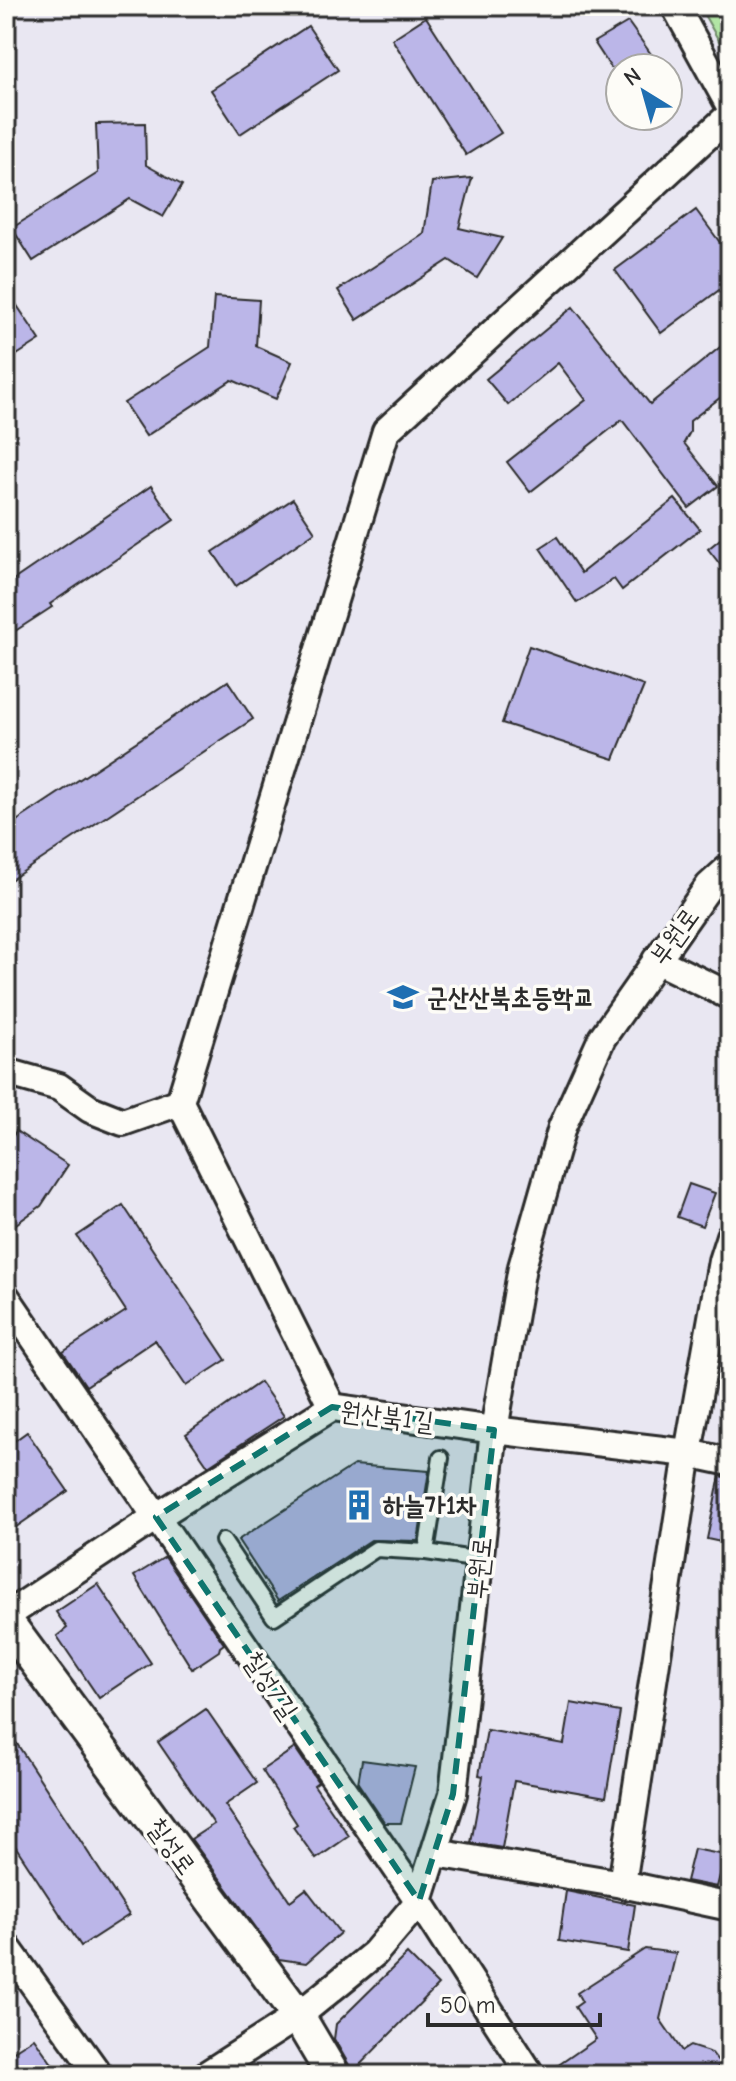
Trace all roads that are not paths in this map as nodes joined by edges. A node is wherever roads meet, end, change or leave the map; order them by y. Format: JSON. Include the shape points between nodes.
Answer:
{"nodes":[{"id":1,"x":675,"y":6,"type":"edge"},
{"id":2,"x":730,"y":106,"type":"edge"},
{"id":3,"x":730,"y":115,"type":"edge"},
{"id":4,"x":730,"y":867,"type":"edge"},
{"id":5,"x":656,"y":960,"type":"junction"},
{"id":6,"x":730,"y":996,"type":"edge"},
{"id":7,"x":6,"y":1072,"type":"edge"},
{"id":8,"x":180,"y":1102,"type":"junction"},
{"id":9,"x":730,"y":1236,"type":"edge"},
{"id":10,"x":6,"y":1297,"type":"edge"},
{"id":11,"x":332,"y":1407,"type":"junction"},
{"id":12,"x":494,"y":1430,"type":"junction"},
{"id":13,"x":688,"y":1453,"type":"junction"},
{"id":14,"x":441,"y":1458,"type":"dead end"},
{"id":15,"x":730,"y":1462,"type":"edge"},
{"id":16,"x":156,"y":1517,"type":"junction"},
{"id":17,"x":223,"y":1541,"type":"dead end"},
{"id":18,"x":426,"y":1552,"type":"junction"},
{"id":19,"x":480,"y":1560,"type":"junction"},
{"id":20,"x":6,"y":1619,"type":"edge"},
{"id":21,"x":436,"y":1853,"type":"junction"},
{"id":22,"x":622,"y":1884,"type":"junction"},
{"id":23,"x":419,"y":1901,"type":"junction"},
{"id":24,"x":730,"y":1907,"type":"edge"},
{"id":25,"x":6,"y":1946,"type":"edge"},
{"id":26,"x":298,"y":2016,"type":"junction"},
{"id":27,"x":99,"y":2075,"type":"edge"},
{"id":28,"x":206,"y":2075,"type":"edge"},
{"id":29,"x":333,"y":2075,"type":"edge"},
{"id":30,"x":531,"y":2075,"type":"edge"}],
"edges":[{"from":1,"to":2,"type":"street"},
{"from":3,"to":8,"type":"street","via":[[386,431]]},
{"from":4,"to":5,"type":"street","name":"부원로","via":[[709,886]]},
{"from":5,"to":6,"type":"street"},
{"from":5,"to":12,"type":"street","name":"부원로","via":[[602,1038],[562,1127],[522,1267]]},
{"from":7,"to":8,"type":"street","via":[[59,1087],[90,1109],[123,1122]]},
{"from":8,"to":11,"type":"street"},
{"from":9,"to":13,"type":"street"},
{"from":10,"to":16,"type":"street","name":"칠성7길"},
{"from":11,"to":12,"type":"street","name":"원산북1길"},
{"from":11,"to":16,"type":"street","name":"원산북1길"},
{"from":12,"to":13,"type":"street","name":"원산북1길"},
{"from":12,"to":19,"type":"street","name":"부원로"},
{"from":13,"to":15,"type":"street","name":"원산북1길"},
{"from":13,"to":22,"type":"street"},
{"from":14,"to":18,"type":"lane"},
{"from":16,"to":20,"type":"street","name":"원산북1길"},
{"from":16,"to":23,"type":"street","name":"칠성7길"},
{"from":17,"to":18,"type":"lane","via":[[274,1617],[376,1549]]},
{"from":18,"to":19,"type":"lane"},
{"from":19,"to":21,"type":"street","name":"부원로","via":[[453,1794]]},
{"from":20,"to":26,"type":"street","name":"칠성로"},
{"from":21,"to":22,"type":"street"},
{"from":21,"to":23,"type":"street","name":"부원로"},
{"from":22,"to":24,"type":"street"},
{"from":23,"to":26,"type":"street","name":"부원로","via":[[375,1953]]},
{"from":23,"to":30,"type":"street","name":"칠성7길"},
{"from":25,"to":27,"type":"street"},
{"from":26,"to":28,"type":"street","name":"부원로"},
{"from":26,"to":29,"type":"street","name":"칠성로"}]}
